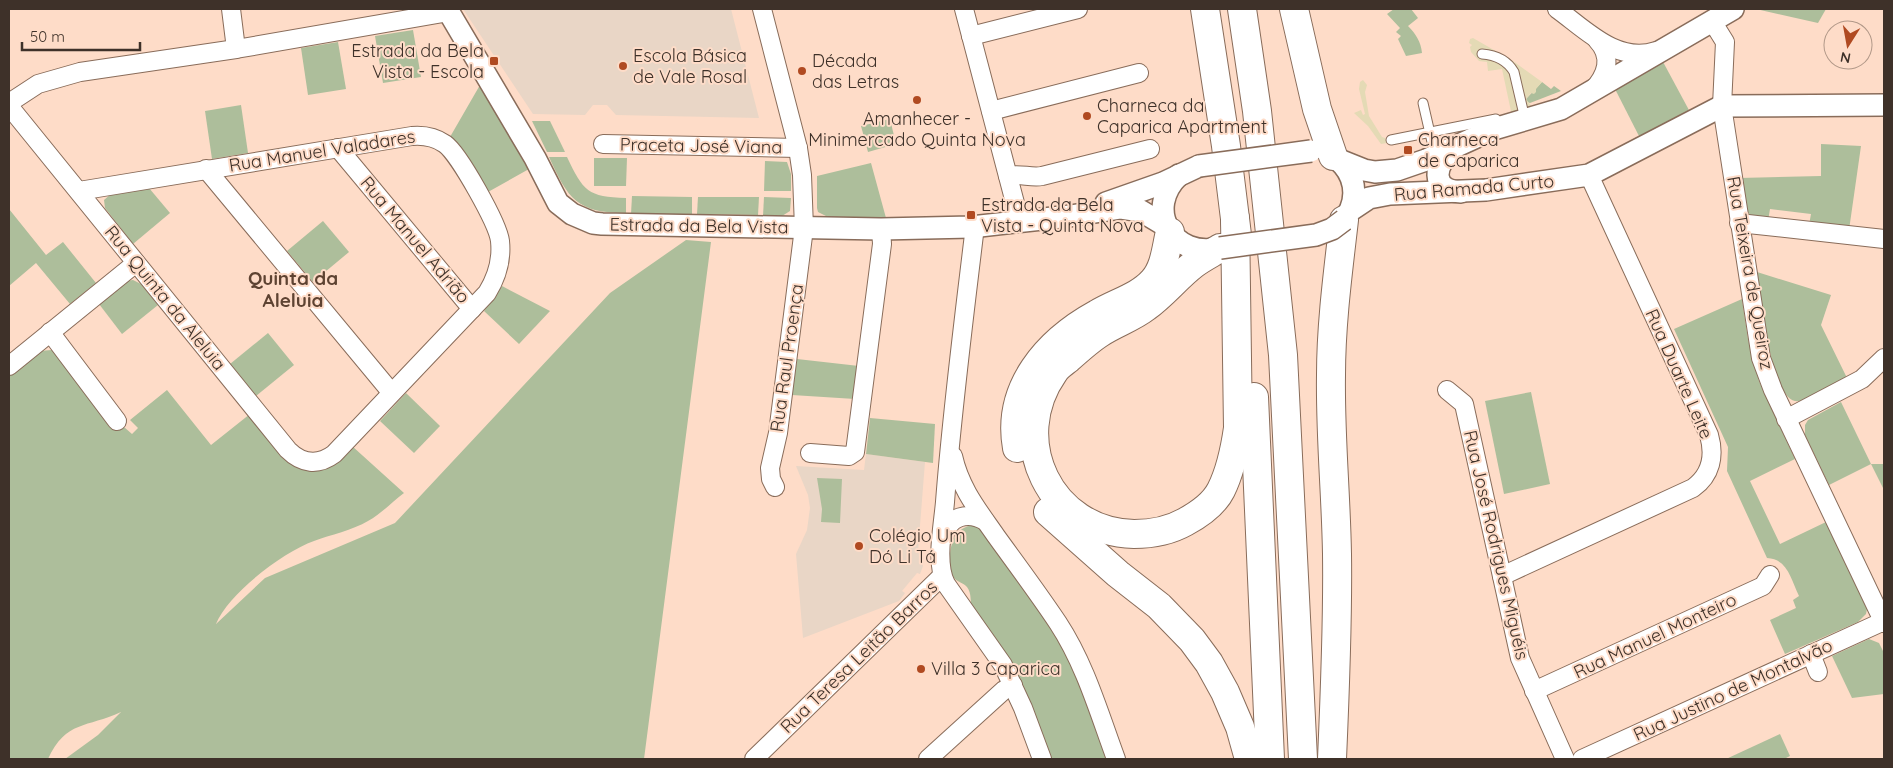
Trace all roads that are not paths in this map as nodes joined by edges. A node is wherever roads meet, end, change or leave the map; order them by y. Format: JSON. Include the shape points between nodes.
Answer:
{"nodes":[{"id":1,"x":231,"y":9,"type":"edge"},
{"id":2,"x":762,"y":9,"type":"edge"},
{"id":3,"x":964,"y":9,"type":"edge"},
{"id":4,"x":1078,"y":9,"type":"edge"},
{"id":5,"x":1205,"y":9,"type":"edge"},
{"id":6,"x":1242,"y":9,"type":"edge"},
{"id":7,"x":1294,"y":9,"type":"edge"},
{"id":8,"x":1557,"y":9,"type":"edge"},
{"id":9,"x":1732,"y":9,"type":"edge"},
{"id":10,"x":448,"y":11,"type":"edge"},
{"id":11,"x":1712,"y":21,"type":"junction"},
{"id":12,"x":1591,"y":34,"type":"junction"},
{"id":13,"x":971,"y":36,"type":"junction"},
{"id":14,"x":236,"y":49,"type":"junction"},
{"id":15,"x":1661,"y":50,"type":"junction"},
{"id":16,"x":1482,"y":54,"type":"dead end"},
{"id":17,"x":1139,"y":73,"type":"dead end"},
{"id":18,"x":1592,"y":92,"type":"junction"},
{"id":19,"x":1423,"y":103,"type":"dead end"},
{"id":20,"x":9,"y":104,"type":"edge"},
{"id":21,"x":1884,"y":105,"type":"edge"},
{"id":22,"x":1722,"y":106,"type":"junction"},
{"id":23,"x":991,"y":111,"type":"junction"},
{"id":24,"x":1517,"y":122,"type":"junction"},
{"id":25,"x":1430,"y":132,"type":"junction"},
{"id":26,"x":1392,"y":140,"type":"dead end"},
{"id":27,"x":1462,"y":142,"type":"junction"},
{"id":28,"x":603,"y":144,"type":"dead end"},
{"id":29,"x":338,"y":148,"type":"junction"},
{"id":30,"x":798,"y":148,"type":"junction"},
{"id":31,"x":1150,"y":149,"type":"dead end"},
{"id":32,"x":1435,"y":155,"type":"junction"},
{"id":33,"x":1328,"y":156,"type":"junction"},
{"id":34,"x":206,"y":169,"type":"junction"},
{"id":35,"x":1180,"y":175,"type":"junction"},
{"id":36,"x":1589,"y":175,"type":"junction"},
{"id":37,"x":1008,"y":176,"type":"junction"},
{"id":38,"x":79,"y":191,"type":"junction"},
{"id":39,"x":1462,"y":192,"type":"junction"},
{"id":40,"x":1347,"y":215,"type":"junction"},
{"id":41,"x":1070,"y":216,"type":"junction"},
{"id":42,"x":1235,"y":218,"type":"junction"},
{"id":43,"x":1020,"y":222,"type":"junction"},
{"id":44,"x":1739,"y":223,"type":"junction"},
{"id":45,"x":976,"y":226,"type":"junction"},
{"id":46,"x":804,"y":228,"type":"junction"},
{"id":47,"x":881,"y":229,"type":"junction"},
{"id":48,"x":1168,"y":229,"type":"junction"},
{"id":49,"x":1884,"y":239,"type":"edge"},
{"id":50,"x":1220,"y":248,"type":"junction"},
{"id":51,"x":136,"y":263,"type":"junction"},
{"id":52,"x":472,"y":310,"type":"junction"},
{"id":53,"x":50,"y":332,"type":"junction"},
{"id":54,"x":1884,"y":360,"type":"edge"},
{"id":55,"x":9,"y":366,"type":"edge"},
{"id":56,"x":1447,"y":390,"type":"dead end"},
{"id":57,"x":391,"y":392,"type":"junction"},
{"id":58,"x":1786,"y":419,"type":"junction"},
{"id":59,"x":117,"y":421,"type":"dead end"},
{"id":60,"x":950,"y":434,"type":"junction"},
{"id":61,"x":810,"y":453,"type":"dead end"},
{"id":62,"x":334,"y":454,"type":"joint"},
{"id":63,"x":775,"y":487,"type":"dead end"},
{"id":64,"x":985,"y":521,"type":"junction"},
{"id":65,"x":941,"y":548,"type":"junction"},
{"id":66,"x":1770,"y":575,"type":"dead end"},
{"id":67,"x":942,"y":576,"type":"junction"},
{"id":68,"x":1502,"y":576,"type":"junction"},
{"id":69,"x":1884,"y":622,"type":"edge"},
{"id":70,"x":1811,"y":654,"type":"junction"},
{"id":71,"x":1818,"y":672,"type":"dead end"},
{"id":72,"x":1013,"y":685,"type":"junction"},
{"id":73,"x":1534,"y":691,"type":"junction"},
{"id":74,"x":754,"y":759,"type":"edge"},
{"id":75,"x":928,"y":759,"type":"edge"},
{"id":76,"x":1042,"y":759,"type":"edge"},
{"id":77,"x":1116,"y":759,"type":"edge"},
{"id":78,"x":1249,"y":759,"type":"edge"},
{"id":79,"x":1270,"y":759,"type":"edge"},
{"id":80,"x":1303,"y":759,"type":"edge"},
{"id":81,"x":1332,"y":759,"type":"edge"},
{"id":82,"x":1565,"y":759,"type":"edge"},
{"id":83,"x":1582,"y":759,"type":"edge"}],
"edges":[{"from":1,"to":14,"type":"street"},
{"from":2,"to":30,"type":"street","name":"Rua Raul Proença"},
{"from":3,"to":13,"type":"street"},
{"from":4,"to":13,"type":"street"},
{"from":5,"to":42,"type":"highway"},
{"from":6,"to":80,"type":"highway","via":[[1257,110],[1283,355]]},
{"from":7,"to":33,"type":"highway"},
{"from":8,"to":12,"type":"street"},
{"from":9,"to":11,"type":"street"},
{"from":10,"to":14,"type":"street"},
{"from":10,"to":46,"type":"street","name":"Estrada da Bela Vista","via":[[558,203],[572,214],[602,224]]},
{"from":11,"to":15,"type":"street"},
{"from":11,"to":22,"type":"street","name":"Rua Teixeira de Queiroz","via":[[1725,42]]},
{"from":12,"to":15,"type":"street","via":[[1611,48],[1629,54]]},
{"from":12,"to":18,"type":"street","via":[[1602,45],[1607,60],[1604,76]]},
{"from":13,"to":23,"type":"street"},
{"from":14,"to":20,"type":"street","via":[[80,72],[38,84]]},
{"from":15,"to":18,"type":"street"},
{"from":16,"to":24,"type":"lane","via":[[1498,57],[1511,66]]},
{"from":17,"to":23,"type":"street"},
{"from":18,"to":24,"type":"street","via":[[1561,109]]},
{"from":19,"to":25,"type":"lane"},
{"from":20,"to":38,"type":"street","name":"Rua Quinta da Aleluia"},
{"from":21,"to":22,"type":"street","name":"Rua Ramada Curto"},
{"from":22,"to":36,"type":"street","name":"Rua Ramada Curto"},
{"from":22,"to":44,"type":"street","name":"Rua Teixeira de Queiroz"},
{"from":23,"to":37,"type":"street"},
{"from":24,"to":25,"type":"lane","via":[[1497,118]]},
{"from":24,"to":27,"type":"street"},
{"from":25,"to":26,"type":"lane"},
{"from":25,"to":32,"type":"lane"},
{"from":27,"to":32,"type":"street"},
{"from":27,"to":39,"type":"street","via":[[1440,163],[1438,174],[1443,187]]},
{"from":28,"to":30,"type":"street","name":"Praceta José Viana"},
{"from":29,"to":34,"type":"street","name":"Rua Manuel Valadares"},
{"from":29,"to":52,"type":"street","name":"Rua Manuel Adrião"},
{"from":29,"to":52,"type":"street","name":"Rua Manuel Valadares","via":[[421,135],[438,140],[452,150],[495,224],[500,241],[493,282]]},
{"from":30,"to":46,"type":"street","name":"Rua Raul Proença"},
{"from":31,"to":37,"type":"street","via":[[1042,176]]},
{"from":32,"to":33,"type":"street","via":[[1386,172],[1364,170]]},
{"from":33,"to":35,"type":"street","bridge":true,"via":[[1199,166]]},
{"from":33,"to":40,"type":"street","via":[[1349,172],[1352,179],[1354,195]]},
{"from":34,"to":38,"type":"street","name":"Rua Manuel Valadares"},
{"from":34,"to":57,"type":"street"},
{"from":35,"to":41,"type":"street"},
{"from":35,"to":48,"type":"street","via":[[1166,194],[1163,210]]},
{"from":36,"to":39,"type":"street","name":"Rua Ramada Curto"},
{"from":36,"to":68,"type":"street","name":"Rua Duarte Leite","via":[[1708,435],[1711,462],[1705,476],[1693,488]]},
{"from":37,"to":43,"type":"street"},
{"from":38,"to":51,"type":"street","name":"Rua Quinta da Aleluia"},
{"from":39,"to":40,"type":"street","name":"Rua Ramada Curto","via":[[1390,194],[1370,198]]},
{"from":40,"to":50,"type":"street","name":"Rua Ramada Curto","bridge":true,"via":[[1332,229],[1316,235]]},
{"from":40,"to":81,"type":"highway","via":[[1338,272],[1331,374],[1337,554]]},
{"from":41,"to":43,"type":"street","name":"Estrada da Bela Vista"},
{"from":41,"to":48,"type":"street","name":"Rua Ramada Curto","via":[[1109,209],[1131,209],[1146,214]]},
{"from":42,"to":50,"type":"highway","via":[[1238,428],[1234,455],[1220,491],[1207,506],[1174,528],[1149,534],[1123,534],[1095,526],[1072,512],[1054,495],[1042,474],[1034,439],[1035,418],[1042,395],[1055,371],[1076,351],[1100,333],[1145,308],[1194,263]]},
{"from":42,"to":79,"type":"highway","via":[[1256,414]]},
{"from":43,"to":45,"type":"street","name":"Estrada da Bela Vista"},
{"from":44,"to":49,"type":"street"},
{"from":44,"to":58,"type":"street","name":"Rua Teixeira de Queiroz","via":[[1761,358]]},
{"from":45,"to":47,"type":"street","name":"Estrada da Bela Vista"},
{"from":45,"to":60,"type":"street"},
{"from":46,"to":47,"type":"street","name":"Estrada da Bela Vista"},
{"from":46,"to":63,"type":"street","name":"Rua Raul Proença","via":[[778,433],[770,468]]},
{"from":47,"to":61,"type":"street","via":[[882,244],[855,452],[849,456]]},
{"from":48,"to":50,"type":"street","name":"Rua Ramada Curto","via":[[1180,242],[1192,248]]},
{"from":48,"to":78,"type":"highway","via":[[1161,269],[1152,282],[1076,327],[1052,346],[1030,374],[1017,407],[1016,443],[1026,482],[1044,508],[1159,606],[1209,663],[1226,692]]},
{"from":51,"to":53,"type":"street"},
{"from":51,"to":62,"type":"street","name":"Rua Quinta da Aleluia","via":[[295,457],[320,462]]},
{"from":52,"to":57,"type":"street","name":"Rua Manuel Valadares"},
{"from":53,"to":55,"type":"street"},
{"from":53,"to":59,"type":"street"},
{"from":54,"to":58,"type":"street","via":[[1862,379]]},
{"from":56,"to":68,"type":"street","name":"Rua José Rodrigues Miguéis","via":[[1464,404]]},
{"from":57,"to":62,"type":"street","name":"Rua Manuel Valadares"},
{"from":58,"to":69,"type":"street","name":"Rua Teixeira de Queiroz"},
{"from":60,"to":64,"type":"street","via":[[956,473]]},
{"from":60,"to":65,"type":"street"},
{"from":64,"to":65,"type":"street","via":[[977,516],[958,518],[950,523]]},
{"from":64,"to":77,"type":"street","via":[[1071,645]]},
{"from":65,"to":67,"type":"street"},
{"from":66,"to":73,"type":"street","name":"Rua Manuel Monteiro","via":[[1763,586]]},
{"from":67,"to":72,"type":"street","via":[[1003,665]]},
{"from":67,"to":74,"type":"street","name":"Rua Teresa Leitão Barros"},
{"from":68,"to":73,"type":"street","name":"Rua José Rodrigues Miguéis","via":[[1520,658]]},
{"from":69,"to":70,"type":"street","name":"Rua Justino de Montalvão"},
{"from":70,"to":71,"type":"street"},
{"from":70,"to":83,"type":"street","name":"Rua Justino de Montalvão"},
{"from":72,"to":75,"type":"street"},
{"from":72,"to":76,"type":"street"},
{"from":73,"to":82,"type":"street","name":"Rua José Rodrigues Miguéis"}]}
